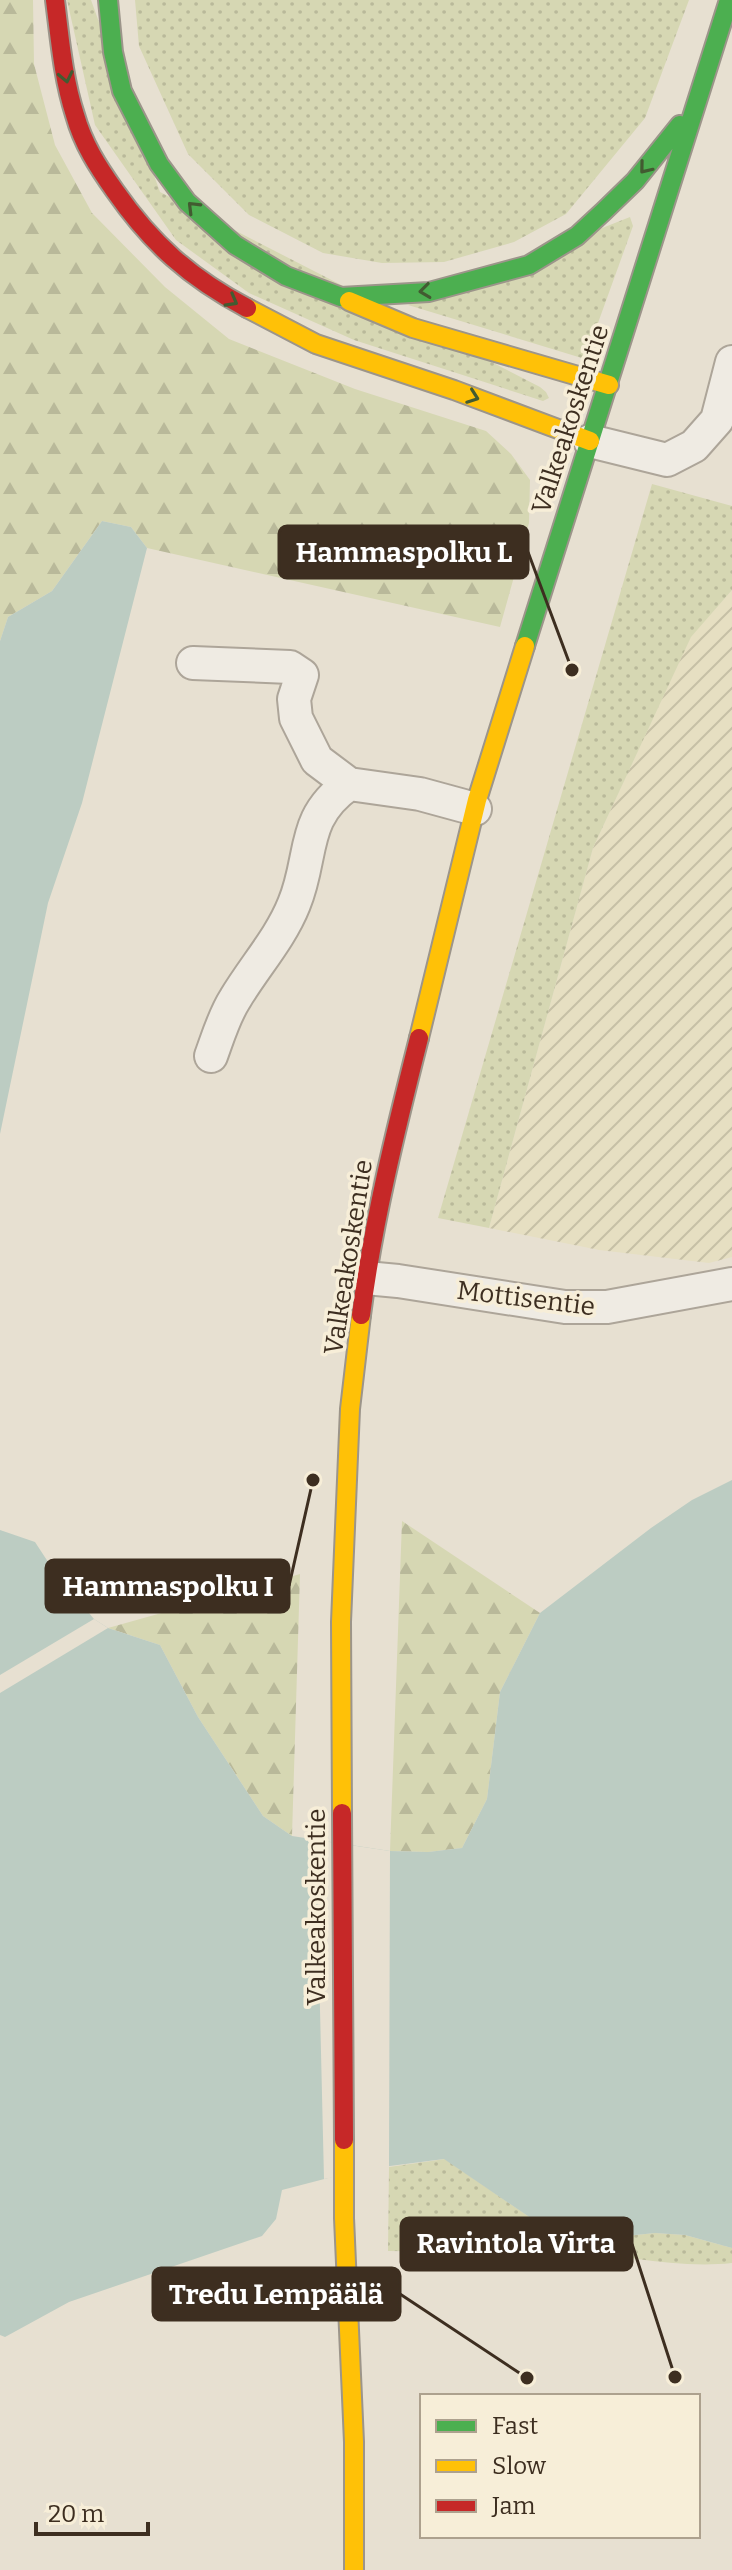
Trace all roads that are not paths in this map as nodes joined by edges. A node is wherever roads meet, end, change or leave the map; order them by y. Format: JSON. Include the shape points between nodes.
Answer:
{"nodes":[{"id":1,"x":55,"y":0,"type":"edge"},
{"id":2,"x":108,"y":0,"type":"edge"},
{"id":3,"x":729,"y":0,"type":"edge"},
{"id":4,"x":694,"y":107,"type":"junction"},
{"id":5,"x":341,"y":297,"type":"junction"},
{"id":6,"x":732,"y":362,"type":"edge"},
{"id":7,"x":609,"y":385,"type":"junction"},
{"id":8,"x":590,"y":441,"type":"junction"},
{"id":9,"x":193,"y":663,"type":"dead end"},
{"id":10,"x":349,"y":784,"type":"junction"},
{"id":11,"x":475,"y":809,"type":"junction"},
{"id":12,"x":211,"y":1056,"type":"dead end"},
{"id":13,"x":366,"y":1278,"type":"junction"},
{"id":14,"x":732,"y":1284,"type":"edge"},
{"id":15,"x":354,"y":2570,"type":"edge"}],
"edges":[{"from":1,"to":8,"type":"street","one_way":true,"via":[[64,73],[90,156],[137,223],[173,260],[215,291],[316,344]]},
{"from":5,"to":2,"type":"street","one_way":true,"via":[[286,276],[235,245],[187,202],[159,164],[122,91]]},
{"from":3,"to":4,"type":"street","name":"Valkeakoskentie"},
{"from":4,"to":5,"type":"street","one_way":true,"via":[[635,181],[552,253],[529,265],[429,292]]},
{"from":4,"to":7,"type":"street","name":"Valkeakoskentie"},
{"from":5,"to":7,"type":"street","via":[[413,328]]},
{"from":6,"to":8,"type":"street","via":[[717,420],[694,446],[667,460]]},
{"from":7,"to":8,"type":"street","name":"Valkeakoskentie"},
{"from":8,"to":11,"type":"street","name":"Valkeakoskentie"},
{"from":9,"to":10,"type":"street","via":[[290,667],[302,675],[294,699],[296,718],[317,760]]},
{"from":10,"to":11,"type":"street","via":[[420,794]]},
{"from":10,"to":12,"type":"street","via":[[331,796],[315,821],[295,902],[233,1002]]},
{"from":11,"to":13,"type":"street","name":"Valkeakoskentie","via":[[394,1138]]},
{"from":13,"to":14,"type":"street","name":"Mottisentie","via":[[565,1307],[607,1307]]},
{"from":13,"to":15,"type":"street","name":"Valkeakoskentie","via":[[350,1409],[341,1622],[344,2218]]}]}
